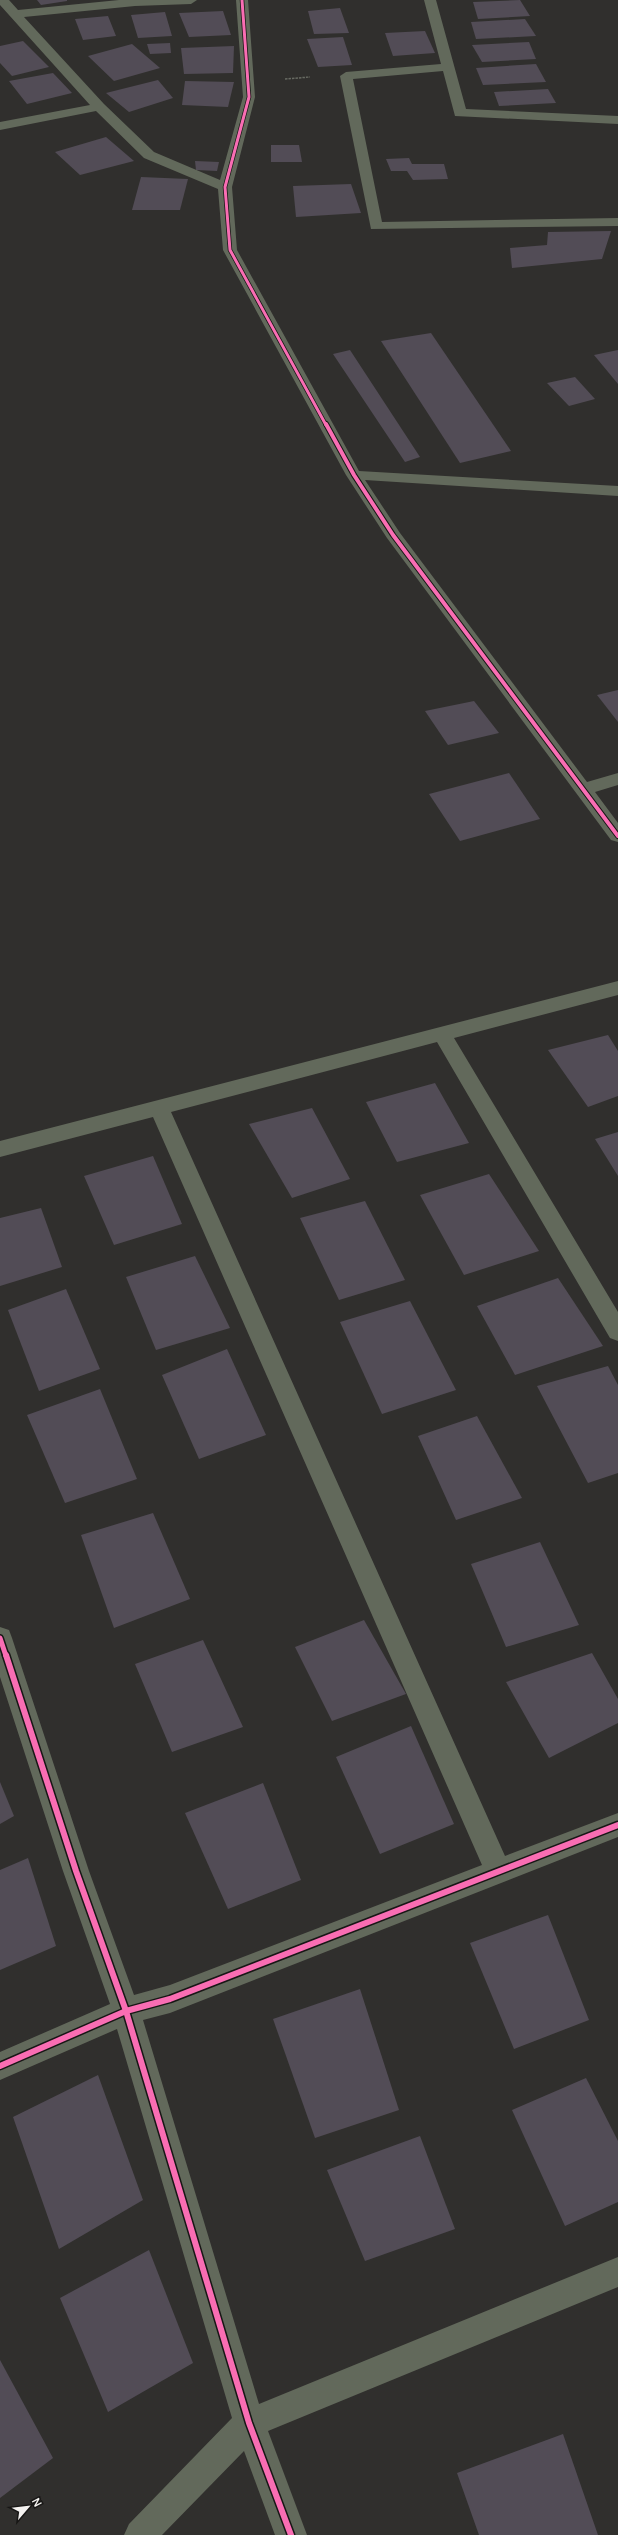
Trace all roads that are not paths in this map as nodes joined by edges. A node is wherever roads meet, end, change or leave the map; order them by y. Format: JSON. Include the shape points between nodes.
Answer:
{"nodes":[{"id":1,"x":2,"y":0,"type":"edge"},
{"id":2,"x":191,"y":0,"type":"edge"},
{"id":3,"x":242,"y":0,"type":"edge"},
{"id":4,"x":430,"y":0,"type":"edge"},
{"id":5,"x":135,"y":1,"type":"edge"},
{"id":6,"x":16,"y":14,"type":"junction"},
{"id":7,"x":448,"y":67,"type":"junction"},
{"id":8,"x":99,"y":107,"type":"junction"},
{"id":9,"x":618,"y":120,"type":"edge"},
{"id":10,"x":0,"y":126,"type":"edge"},
{"id":11,"x":225,"y":187,"type":"junction"},
{"id":12,"x":618,"y":222,"type":"edge"},
{"id":13,"x":354,"y":474,"type":"junction"},
{"id":14,"x":618,"y":491,"type":"edge"},
{"id":15,"x":618,"y":779,"type":"edge"},
{"id":16,"x":582,"y":789,"type":"junction"},
{"id":17,"x":618,"y":836,"type":"edge"},
{"id":18,"x":618,"y":988,"type":"edge"},
{"id":19,"x":442,"y":1034,"type":"junction"},
{"id":20,"x":159,"y":1108,"type":"junction"},
{"id":21,"x":0,"y":1149,"type":"edge"},
{"id":22,"x":618,"y":1332,"type":"edge"},
{"id":23,"x":0,"y":1638,"type":"edge"},
{"id":24,"x":618,"y":1825,"type":"edge"},
{"id":25,"x":498,"y":1870,"type":"junction"},
{"id":26,"x":126,"y":2011,"type":"junction"},
{"id":27,"x":0,"y":2066,"type":"edge"},
{"id":28,"x":618,"y":2272,"type":"edge"},
{"id":29,"x":249,"y":2423,"type":"junction"},
{"id":30,"x":140,"y":2535,"type":"edge"},
{"id":31,"x":291,"y":2535,"type":"edge"}],
"edges":[{"from":1,"to":6,"type":"street"},
{"from":2,"to":5,"type":"street"},
{"from":3,"to":11,"type":"street","via":[[249,97]]},
{"from":4,"to":7,"type":"street"},
{"from":5,"to":6,"type":"street"},
{"from":6,"to":8,"type":"street"},
{"from":7,"to":9,"type":"street","via":[[460,114]]},
{"from":7,"to":12,"type":"street","via":[[346,76],[376,226]]},
{"from":8,"to":10,"type":"street"},
{"from":8,"to":11,"type":"street","via":[[149,155]]},
{"from":11,"to":13,"type":"street","via":[[230,250]]},
{"from":13,"to":14,"type":"street"},
{"from":13,"to":16,"type":"street","via":[[393,535]]},
{"from":15,"to":16,"type":"street"},
{"from":16,"to":17,"type":"street"},
{"from":18,"to":19,"type":"street"},
{"from":19,"to":20,"type":"street"},
{"from":19,"to":22,"type":"street"},
{"from":20,"to":21,"type":"street"},
{"from":20,"to":25,"type":"street"},
{"from":23,"to":26,"type":"street","via":[[76,1871]]},
{"from":24,"to":25,"type":"street"},
{"from":25,"to":26,"type":"street","via":[[170,1999]]},
{"from":26,"to":27,"type":"street"},
{"from":26,"to":29,"type":"street"},
{"from":28,"to":29,"type":"street"},
{"from":29,"to":30,"type":"street"},
{"from":29,"to":31,"type":"street"}]}
